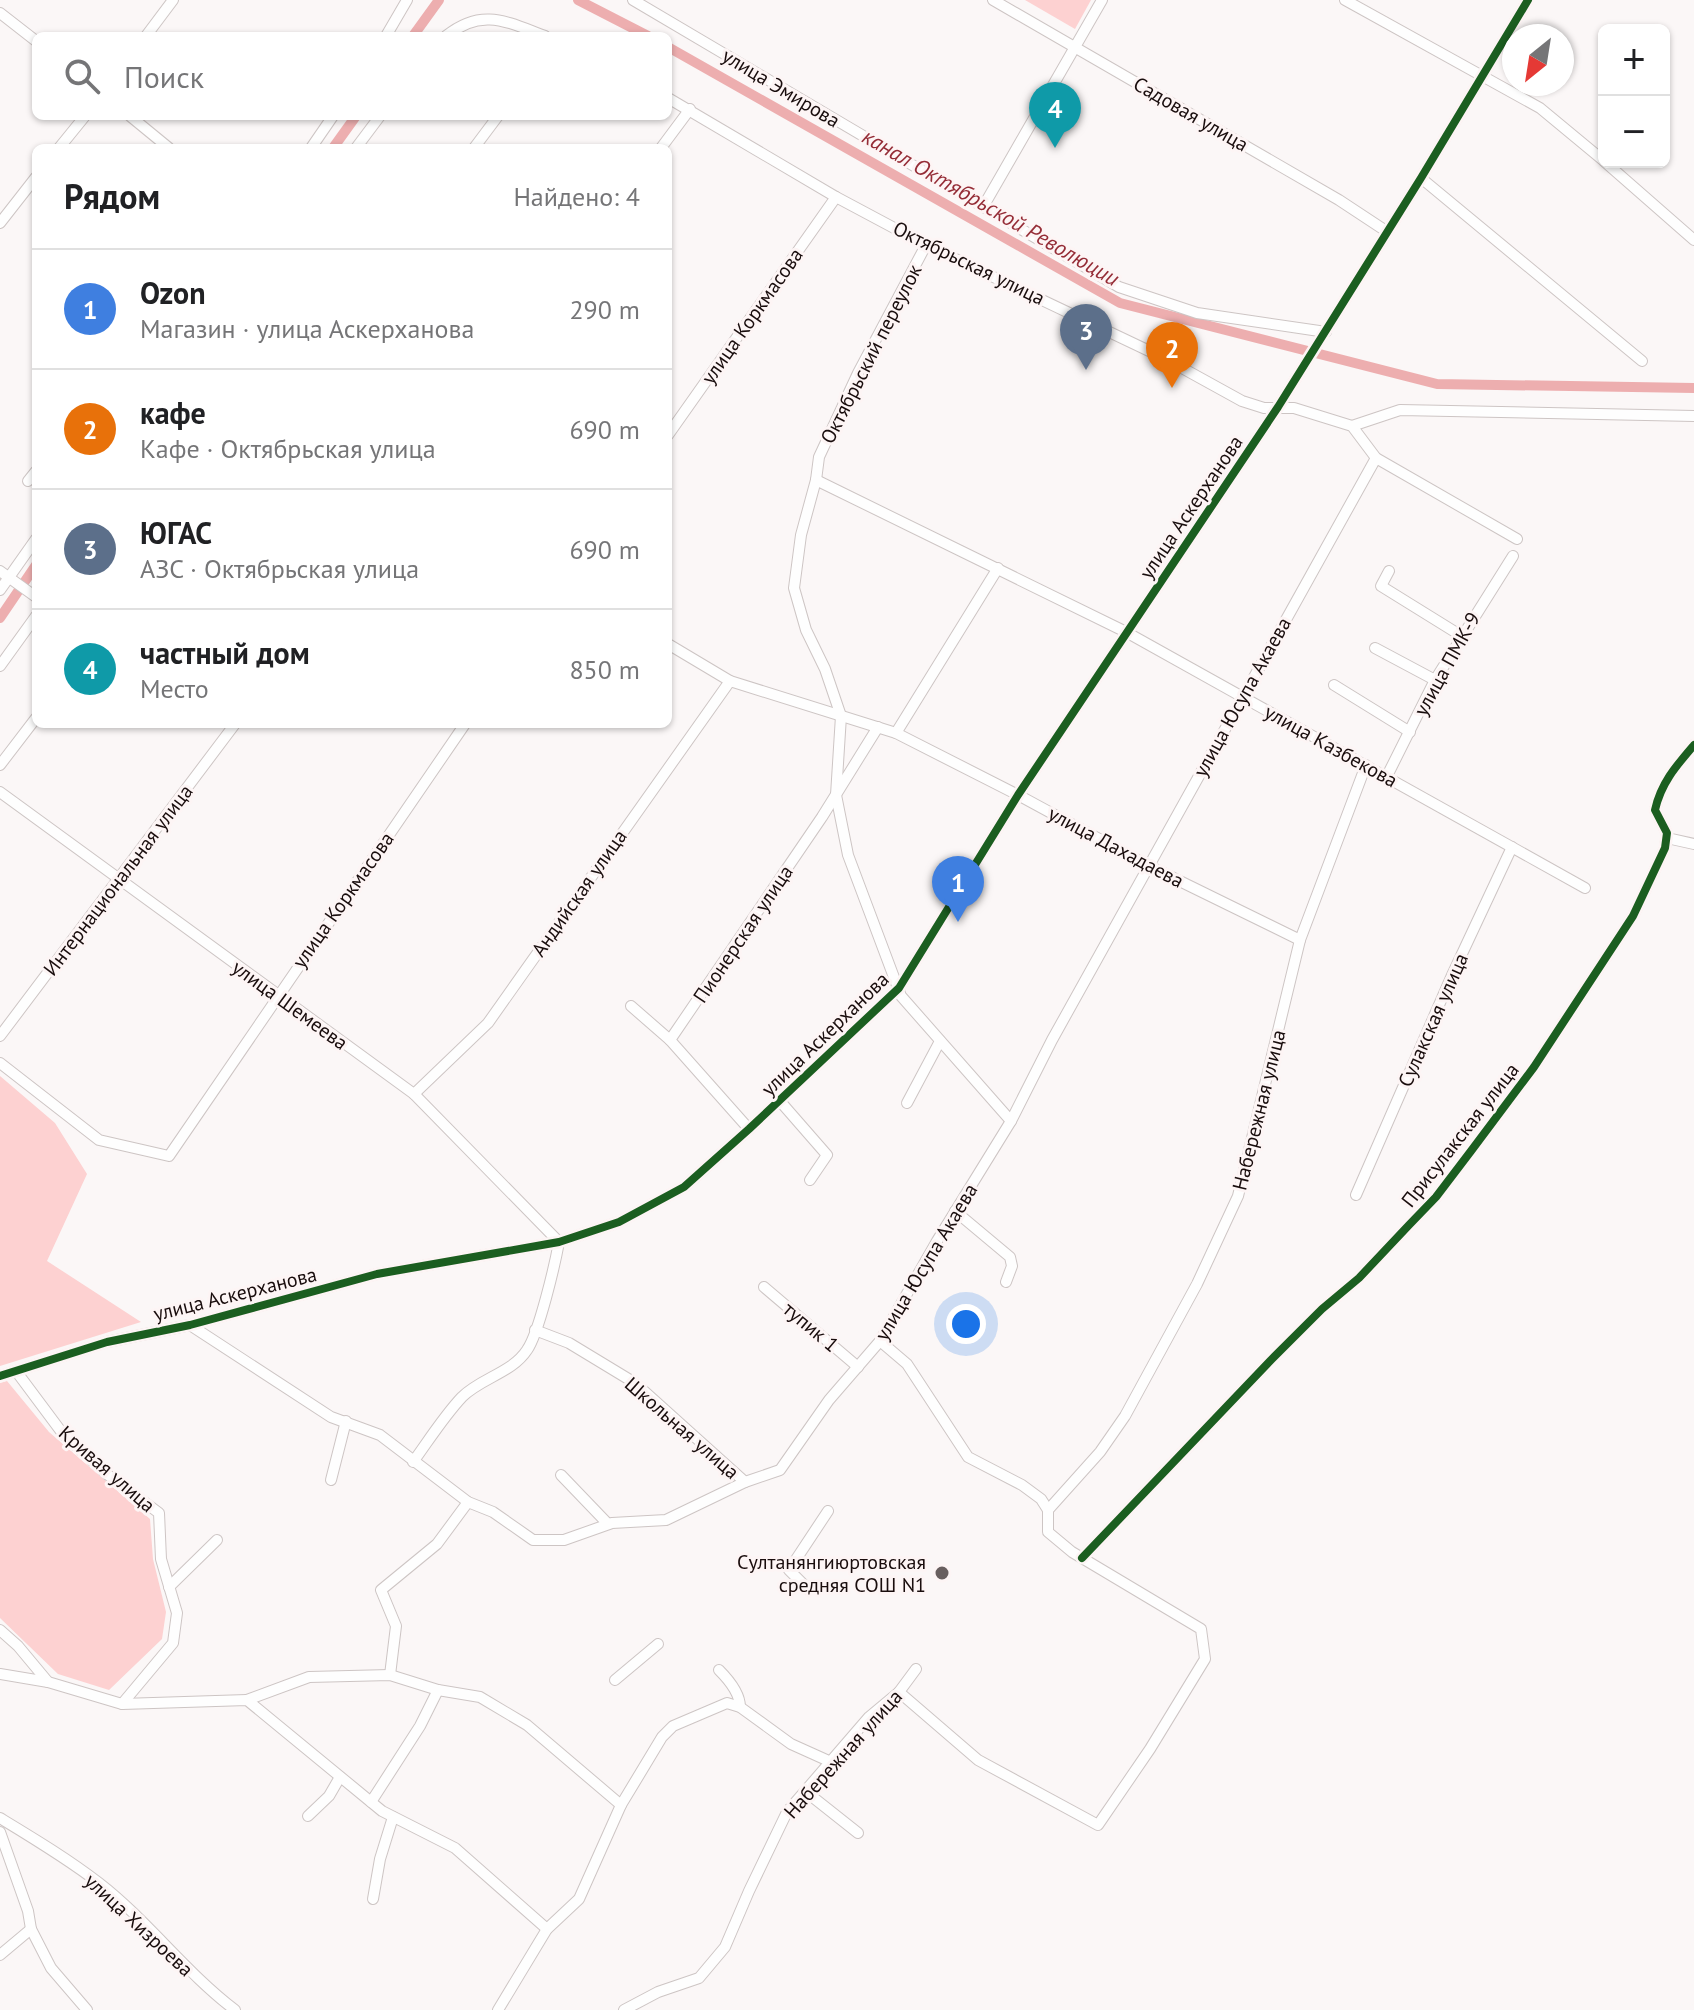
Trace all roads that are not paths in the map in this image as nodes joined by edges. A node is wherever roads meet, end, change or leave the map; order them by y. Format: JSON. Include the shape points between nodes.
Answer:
{"nodes":[{"id":1,"x":173,"y":0,"type":"edge"},
{"id":2,"x":407,"y":0,"type":"edge"},
{"id":3,"x":633,"y":0,"type":"edge"},
{"id":4,"x":993,"y":0,"type":"edge"},
{"id":5,"x":1102,"y":0,"type":"edge"},
{"id":6,"x":1345,"y":0,"type":"edge"},
{"id":7,"x":1528,"y":0,"type":"edge"},
{"id":8,"x":0,"y":13,"type":"edge"},
{"id":9,"x":149,"y":32,"type":"edge"},
{"id":10,"x":388,"y":32,"type":"edge"},
{"id":11,"x":451,"y":32,"type":"edge"},
{"id":12,"x":533,"y":32,"type":"edge"},
{"id":13,"x":32,"y":38,"type":"edge"},
{"id":14,"x":1075,"y":47,"type":"junction"},
{"id":15,"x":1481,"y":77,"type":"junction"},
{"id":16,"x":672,"y":100,"type":"edge"},
{"id":17,"x":690,"y":109,"type":"junction"},
{"id":18,"x":82,"y":120,"type":"edge"},
{"id":19,"x":135,"y":120,"type":"edge"},
{"id":20,"x":330,"y":120,"type":"edge"},
{"id":21,"x":377,"y":120,"type":"edge"},
{"id":22,"x":495,"y":120,"type":"edge"},
{"id":23,"x":62,"y":144,"type":"edge"},
{"id":24,"x":164,"y":144,"type":"edge"},
{"id":25,"x":314,"y":144,"type":"edge"},
{"id":26,"x":359,"y":144,"type":"edge"},
{"id":27,"x":477,"y":144,"type":"edge"},
{"id":28,"x":664,"y":144,"type":"edge"},
{"id":29,"x":1598,"y":157,"type":"edge"},
{"id":30,"x":1611,"y":168,"type":"edge"},
{"id":31,"x":1421,"y":178,"type":"junction"},
{"id":32,"x":32,"y":182,"type":"edge"},
{"id":33,"x":836,"y":197,"type":"junction"},
{"id":34,"x":983,"y":207,"type":"junction"},
{"id":35,"x":0,"y":223,"type":"edge"},
{"id":36,"x":1386,"y":231,"type":"junction"},
{"id":37,"x":1694,"y":240,"type":"edge"},
{"id":38,"x":926,"y":245,"type":"junction"},
{"id":39,"x":1323,"y":336,"type":"junction"},
{"id":40,"x":1642,"y":361,"type":"dead end"},
{"id":41,"x":1278,"y":407,"type":"junction"},
{"id":42,"x":1694,"y":416,"type":"edge"},
{"id":43,"x":1352,"y":426,"type":"junction"},
{"id":44,"x":672,"y":429,"type":"edge"},
{"id":45,"x":1376,"y":458,"type":"junction"},
{"id":46,"x":32,"y":476,"type":"edge"},
{"id":47,"x":816,"y":480,"type":"junction"},
{"id":48,"x":28,"y":481,"type":"dead end"},
{"id":49,"x":1517,"y":539,"type":"dead end"},
{"id":50,"x":32,"y":543,"type":"edge"},
{"id":51,"x":1513,"y":556,"type":"dead end"},
{"id":52,"x":998,"y":568,"type":"junction"},
{"id":53,"x":1389,"y":571,"type":"dead end"},
{"id":54,"x":4,"y":574,"type":"edge"},
{"id":55,"x":0,"y":590,"type":"edge"},
{"id":56,"x":32,"y":594,"type":"edge"},
{"id":57,"x":32,"y":622,"type":"edge"},
{"id":58,"x":1126,"y":632,"type":"junction"},
{"id":59,"x":1460,"y":635,"type":"junction"},
{"id":60,"x":672,"y":646,"type":"edge"},
{"id":61,"x":1375,"y":648,"type":"dead end"},
{"id":62,"x":0,"y":666,"type":"edge"},
{"id":63,"x":1435,"y":680,"type":"junction"},
{"id":64,"x":730,"y":681,"type":"junction"},
{"id":65,"x":1334,"y":685,"type":"dead end"},
{"id":66,"x":1242,"y":697,"type":"junction"},
{"id":67,"x":841,"y":716,"type":"junction"},
{"id":68,"x":32,"y":723,"type":"edge"},
{"id":69,"x":878,"y":727,"type":"junction"},
{"id":70,"x":232,"y":728,"type":"edge"},
{"id":71,"x":462,"y":728,"type":"edge"},
{"id":72,"x":1410,"y":732,"type":"junction"},
{"id":73,"x":896,"y":733,"type":"junction"},
{"id":74,"x":1694,"y":745,"type":"edge"},
{"id":75,"x":0,"y":765,"type":"edge"},
{"id":76,"x":1366,"y":765,"type":"junction"},
{"id":77,"x":1387,"y":776,"type":"junction"},
{"id":78,"x":0,"y":792,"type":"edge"},
{"id":79,"x":836,"y":795,"type":"junction"},
{"id":80,"x":1018,"y":795,"type":"junction"},
{"id":81,"x":1667,"y":838,"type":"junction"},
{"id":82,"x":1694,"y":844,"type":"edge"},
{"id":83,"x":1512,"y":847,"type":"junction"},
{"id":84,"x":1149,"y":866,"type":"junction"},
{"id":85,"x":119,"y":880,"type":"junction"},
{"id":86,"x":1585,"y":888,"type":"dead end"},
{"id":87,"x":1300,"y":940,"type":"junction"},
{"id":88,"x":899,"y":988,"type":"junction"},
{"id":89,"x":277,"y":996,"type":"junction"},
{"id":90,"x":631,"y":1006,"type":"dead end"},
{"id":91,"x":0,"y":1036,"type":"edge"},
{"id":92,"x":670,"y":1040,"type":"junction"},
{"id":93,"x":940,"y":1041,"type":"junction"},
{"id":94,"x":0,"y":1063,"type":"edge"},
{"id":95,"x":414,"y":1094,"type":"junction"},
{"id":96,"x":779,"y":1100,"type":"junction"},
{"id":97,"x":907,"y":1103,"type":"dead end"},
{"id":98,"x":1011,"y":1121,"type":"junction"},
{"id":99,"x":749,"y":1129,"type":"junction"},
{"id":100,"x":810,"y":1180,"type":"dead end"},
{"id":101,"x":1356,"y":1195,"type":"dead end"},
{"id":102,"x":955,"y":1211,"type":"junction"},
{"id":103,"x":559,"y":1242,"type":"junction"},
{"id":104,"x":1006,"y":1282,"type":"dead end"},
{"id":105,"x":764,"y":1287,"type":"dead end"},
{"id":106,"x":190,"y":1325,"type":"junction"},
{"id":107,"x":535,"y":1330,"type":"junction"},
{"id":108,"x":880,"y":1341,"type":"junction"},
{"id":109,"x":858,"y":1367,"type":"junction"},
{"id":110,"x":16,"y":1371,"type":"junction"},
{"id":111,"x":0,"y":1376,"type":"edge"},
{"id":112,"x":346,"y":1421,"type":"junction"},
{"id":113,"x":413,"y":1462,"type":"junction"},
{"id":114,"x":561,"y":1475,"type":"dead end"},
{"id":115,"x":331,"y":1480,"type":"dead end"},
{"id":116,"x":745,"y":1482,"type":"junction"},
{"id":117,"x":468,"y":1502,"type":"junction"},
{"id":118,"x":1048,"y":1510,"type":"junction"},
{"id":119,"x":828,"y":1511,"type":"dead end"},
{"id":120,"x":608,"y":1524,"type":"junction"},
{"id":121,"x":217,"y":1540,"type":"dead end"},
{"id":122,"x":1082,"y":1558,"type":"junction"},
{"id":123,"x":169,"y":1587,"type":"junction"},
{"id":124,"x":809,"y":1590,"type":"dead end"},
{"id":125,"x":0,"y":1630,"type":"edge"},
{"id":126,"x":658,"y":1644,"type":"dead end"},
{"id":127,"x":916,"y":1669,"type":"dead end"},
{"id":128,"x":719,"y":1670,"type":"dead end"},
{"id":129,"x":0,"y":1674,"type":"edge"},
{"id":130,"x":390,"y":1675,"type":"junction"},
{"id":131,"x":615,"y":1680,"type":"dead end"},
{"id":132,"x":48,"y":1682,"type":"junction"},
{"id":133,"x":438,"y":1690,"type":"junction"},
{"id":134,"x":899,"y":1692,"type":"junction"},
{"id":135,"x":247,"y":1700,"type":"junction"},
{"id":136,"x":122,"y":1704,"type":"junction"},
{"id":137,"x":740,"y":1707,"type":"junction"},
{"id":138,"x":831,"y":1762,"type":"junction"},
{"id":139,"x":340,"y":1777,"type":"junction"},
{"id":140,"x":805,"y":1791,"type":"junction"},
{"id":141,"x":371,"y":1802,"type":"junction"},
{"id":142,"x":621,"y":1805,"type":"junction"},
{"id":143,"x":308,"y":1816,"type":"dead end"},
{"id":144,"x":393,"y":1817,"type":"junction"},
{"id":145,"x":0,"y":1818,"type":"edge"},
{"id":146,"x":0,"y":1832,"type":"edge"},
{"id":147,"x":858,"y":1833,"type":"dead end"},
{"id":148,"x":373,"y":1899,"type":"dead end"},
{"id":149,"x":31,"y":1929,"type":"junction"},
{"id":150,"x":547,"y":1929,"type":"junction"},
{"id":151,"x":0,"y":1955,"type":"edge"},
{"id":152,"x":87,"y":2010,"type":"edge"},
{"id":153,"x":235,"y":2010,"type":"edge"},
{"id":154,"x":498,"y":2010,"type":"edge"},
{"id":155,"x":624,"y":2010,"type":"edge"}],
"edges":[{"from":1,"to":9,"type":"street"},
{"from":2,"to":10,"type":"street"},
{"from":3,"to":34,"type":"street","name":"улица Эмирова"},
{"from":4,"to":14,"type":"street","name":"Садовая улица"},
{"from":5,"to":14,"type":"street"},
{"from":6,"to":15,"type":"street"},
{"from":7,"to":15,"type":"street","name":"улица Аскерханова"},
{"from":8,"to":13,"type":"street"},
{"from":11,"to":12,"type":"street","via":[[487,17]]},
{"from":14,"to":34,"type":"street"},
{"from":14,"to":36,"type":"street","name":"Садовая улица"},
{"from":15,"to":29,"type":"street","via":[[1540,108]]},
{"from":15,"to":31,"type":"street","name":"улица Аскерханова"},
{"from":16,"to":17,"type":"street","name":"Октябрьская улица"},
{"from":17,"to":28,"type":"street"},
{"from":17,"to":33,"type":"street","name":"Октябрьская улица"},
{"from":18,"to":23,"type":"street"},
{"from":19,"to":24,"type":"street"},
{"from":20,"to":25,"type":"street"},
{"from":21,"to":26,"type":"street"},
{"from":22,"to":27,"type":"street"},
{"from":30,"to":37,"type":"street"},
{"from":31,"to":36,"type":"street","name":"улица Аскерханова"},
{"from":31,"to":40,"type":"street"},
{"from":32,"to":35,"type":"street"},
{"from":33,"to":38,"type":"street","name":"Октябрьская улица"},
{"from":33,"to":44,"type":"street","name":"улица Коркмасова"},
{"from":34,"to":39,"type":"street","name":"улица Эмирова","via":[[1119,287],[1197,313]]},
{"from":36,"to":39,"type":"street","name":"улица Аскерханова"},
{"from":38,"to":41,"type":"street","name":"Октябрьская улица","via":[[1164,358],[1242,401]]},
{"from":38,"to":47,"type":"street","name":"Октябрьский переулок","via":[[831,429]]},
{"from":39,"to":41,"type":"street","name":"улица Аскерханова"},
{"from":41,"to":43,"type":"street","name":"Октябрьская улица"},
{"from":41,"to":58,"type":"street","name":"улица Аскерханова"},
{"from":42,"to":43,"type":"street","via":[[1400,410]]},
{"from":43,"to":45,"type":"street"},
{"from":45,"to":49,"type":"street"},
{"from":45,"to":66,"type":"street","name":"улица Юсупа Акаева"},
{"from":46,"to":48,"type":"street"},
{"from":47,"to":52,"type":"street","name":"улица Казбекова"},
{"from":47,"to":67,"type":"street","name":"Октябрьский переулок","via":[[794,588]]},
{"from":50,"to":54,"type":"street"},
{"from":51,"to":59,"type":"street","name":"улица ПМК-9"},
{"from":52,"to":58,"type":"street","name":"улица Казбекова"},
{"from":52,"to":73,"type":"street"},
{"from":53,"to":59,"type":"street","via":[[1381,586]]},
{"from":54,"to":55,"type":"street"},
{"from":54,"to":56,"type":"street"},
{"from":57,"to":62,"type":"street"},
{"from":58,"to":66,"type":"street","name":"улица Казбекова"},
{"from":58,"to":80,"type":"street","name":"улица Аскерханова"},
{"from":59,"to":63,"type":"street","name":"улица ПМК-9"},
{"from":60,"to":64,"type":"street","name":"улица Дахадаева"},
{"from":61,"to":63,"type":"street"},
{"from":63,"to":72,"type":"street","name":"улица ПМК-9"},
{"from":64,"to":67,"type":"street","name":"улица Дахадаева"},
{"from":64,"to":95,"type":"street","name":"Андийская улица","via":[[488,1023]]},
{"from":65,"to":72,"type":"street"},
{"from":66,"to":76,"type":"street","name":"улица Казбекова"},
{"from":66,"to":84,"type":"street","name":"улица Юсупа Акаева"},
{"from":67,"to":69,"type":"street","name":"улица Дахадаева"},
{"from":67,"to":79,"type":"street","name":"Октябрьский переулок"},
{"from":68,"to":75,"type":"street"},
{"from":69,"to":73,"type":"street","name":"улица Дахадаева"},
{"from":69,"to":79,"type":"street","name":"Пионерская улица"},
{"from":70,"to":85,"type":"street","name":"Интернациональная улица"},
{"from":71,"to":89,"type":"street","name":"улица Коркмасова"},
{"from":72,"to":77,"type":"street","name":"улица ПМК-9"},
{"from":73,"to":80,"type":"street","name":"улица Дахадаева"},
{"from":74,"to":81,"type":"street","via":[[1660,791],[1655,810]]},
{"from":76,"to":77,"type":"street","name":"улица Казбекова"},
{"from":76,"to":87,"type":"street","name":"Набережная улица"},
{"from":77,"to":83,"type":"street","name":"улица Казбекова"},
{"from":78,"to":85,"type":"street","name":"улица Шемеева"},
{"from":79,"to":88,"type":"street","name":"Октябрьский переулок","via":[[848,855]]},
{"from":79,"to":92,"type":"street","name":"Пионерская улица"},
{"from":80,"to":84,"type":"street","name":"улица Дахадаева"},
{"from":80,"to":88,"type":"street","name":"улица Аскерханова"},
{"from":81,"to":82,"type":"street"},
{"from":81,"to":122,"type":"street","name":"Присулакская улица","via":[[1633,916],[1592,982],[1436,1197]]},
{"from":83,"to":86,"type":"street","name":"улица Казбекова"},
{"from":83,"to":101,"type":"street","name":"Сулакская улица"},
{"from":84,"to":87,"type":"street","name":"улица Дахадаева"},
{"from":84,"to":98,"type":"street","name":"улица Юсупа Акаева"},
{"from":85,"to":89,"type":"street","name":"улица Шемеева"},
{"from":85,"to":91,"type":"street","name":"Интернациональная улица"},
{"from":87,"to":118,"type":"street","name":"Набережная улица","via":[[1238,1196],[1125,1416]]},
{"from":88,"to":93,"type":"street","name":"Октябрьский переулок"},
{"from":88,"to":96,"type":"street","name":"улица Аскерханова"},
{"from":89,"to":94,"type":"street","name":"улица Коркмасова","via":[[169,1156],[99,1140]]},
{"from":89,"to":95,"type":"street","name":"улица Шемеева"},
{"from":90,"to":92,"type":"street"},
{"from":92,"to":99,"type":"street"},
{"from":93,"to":97,"type":"street"},
{"from":93,"to":98,"type":"street","name":"Октябрьский переулок"},
{"from":95,"to":103,"type":"street","name":"улица Шемеева"},
{"from":96,"to":99,"type":"street","name":"улица Аскерханова"},
{"from":96,"to":100,"type":"street","via":[[827,1155]]},
{"from":98,"to":102,"type":"street","name":"улица Юсупа Акаева"},
{"from":99,"to":103,"type":"street","name":"улица Аскерханова","via":[[684,1187],[619,1222]]},
{"from":102,"to":104,"type":"street","via":[[1010,1257]]},
{"from":102,"to":108,"type":"street","name":"улица Юсупа Акаева"},
{"from":103,"to":106,"type":"street","name":"улица Аскерханова","via":[[377,1274]]},
{"from":103,"to":107,"type":"street"},
{"from":105,"to":109,"type":"street","name":"тупик 1"},
{"from":106,"to":110,"type":"street","name":"улица Аскерханова","via":[[107,1342]]},
{"from":106,"to":112,"type":"street","name":"улица Юсупа Акаева","via":[[331,1417]]},
{"from":107,"to":113,"type":"street","via":[[528,1349],[463,1396]]},
{"from":107,"to":116,"type":"street","name":"Школьная улица","via":[[569,1343],[635,1383]]},
{"from":108,"to":109,"type":"street","name":"улица Юсупа Акаева"},
{"from":108,"to":118,"type":"street","via":[[907,1364],[968,1457],[1022,1485]]},
{"from":109,"to":116,"type":"street","name":"улица Юсупа Акаева","via":[[780,1470]]},
{"from":110,"to":111,"type":"street","name":"улица Аскерханова"},
{"from":110,"to":123,"type":"street","name":"Кривая улица","via":[[63,1434],[159,1513],[161,1559]]},
{"from":112,"to":113,"type":"street","name":"улица Юсупа Акаева","via":[[380,1435]]},
{"from":112,"to":115,"type":"street"},
{"from":113,"to":117,"type":"street","name":"улица Юсупа Акаева"},
{"from":114,"to":120,"type":"street"},
{"from":116,"to":120,"type":"street","name":"улица Юсупа Акаева","via":[[666,1520]]},
{"from":117,"to":120,"type":"street","name":"улица Юсупа Акаева","via":[[533,1540],[564,1540]]},
{"from":117,"to":130,"type":"street","via":[[437,1544],[381,1590],[396,1626]]},
{"from":118,"to":122,"type":"street","via":[[1048,1532]]},
{"from":119,"to":124,"type":"street","via":[[789,1570]]},
{"from":121,"to":123,"type":"street"},
{"from":122,"to":134,"type":"street","via":[[1201,1629],[1205,1659],[1098,1825],[978,1760]]},
{"from":123,"to":136,"type":"street","name":"Кривая улица","via":[[177,1613],[173,1643]]},
{"from":125,"to":132,"type":"street"},
{"from":126,"to":131,"type":"street"},
{"from":127,"to":134,"type":"street","name":"Набережная улица"},
{"from":128,"to":137,"type":"street"},
{"from":129,"to":132,"type":"street"},
{"from":130,"to":133,"type":"street"},
{"from":130,"to":135,"type":"street","via":[[309,1677]]},
{"from":132,"to":136,"type":"street"},
{"from":133,"to":141,"type":"street"},
{"from":133,"to":142,"type":"street","via":[[480,1697],[527,1725]]},
{"from":134,"to":138,"type":"street","name":"Набережная улица","via":[[869,1717]]},
{"from":135,"to":136,"type":"street"},
{"from":135,"to":139,"type":"street"},
{"from":137,"to":138,"type":"street","via":[[791,1744]]},
{"from":137,"to":142,"type":"street","via":[[727,1703],[673,1726]]},
{"from":138,"to":140,"type":"street","name":"Набережная улица"},
{"from":139,"to":141,"type":"street"},
{"from":139,"to":143,"type":"street"},
{"from":140,"to":147,"type":"street"},
{"from":140,"to":155,"type":"street","name":"Набережная улица","via":[[787,1812],[725,1947],[708,1968],[699,1978]]},
{"from":141,"to":144,"type":"street"},
{"from":142,"to":150,"type":"street","via":[[579,1899]]},
{"from":144,"to":148,"type":"street"},
{"from":144,"to":150,"type":"street","via":[[455,1848]]},
{"from":145,"to":153,"type":"street","name":"улица Хизроева","via":[[99,1883]]},
{"from":146,"to":149,"type":"street"},
{"from":149,"to":151,"type":"street"},
{"from":149,"to":152,"type":"street","via":[[51,1968]]},
{"from":150,"to":154,"type":"street"}]}
